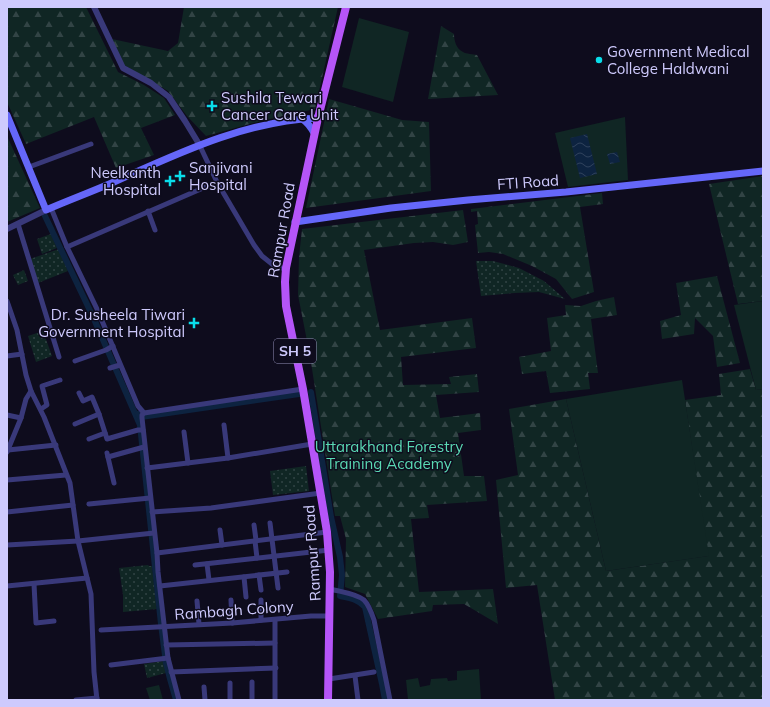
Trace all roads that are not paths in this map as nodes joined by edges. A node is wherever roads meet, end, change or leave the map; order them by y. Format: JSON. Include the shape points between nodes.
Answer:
{"nodes":[{"id":1,"x":94,"y":7,"type":"edge"},
{"id":2,"x":346,"y":7,"type":"edge"},
{"id":3,"x":7,"y":115,"type":"edge"},
{"id":4,"x":301,"y":118,"type":"junction"},
{"id":5,"x":318,"y":118,"type":"junction"},
{"id":6,"x":314,"y":133,"type":"junction"},
{"id":7,"x":91,"y":144,"type":"dead end"},
{"id":8,"x":200,"y":144,"type":"junction"},
{"id":9,"x":29,"y":167,"type":"junction"},
{"id":10,"x":763,"y":171,"type":"edge"},
{"id":11,"x":217,"y":182,"type":"junction"},
{"id":12,"x":49,"y":209,"type":"junction"},
{"id":13,"x":148,"y":211,"type":"junction"},
{"id":14,"x":295,"y":222,"type":"junction"},
{"id":15,"x":18,"y":224,"type":"junction"},
{"id":16,"x":7,"y":229,"type":"edge"},
{"id":17,"x":155,"y":230,"type":"dead end"},
{"id":18,"x":67,"y":246,"type":"junction"},
{"id":19,"x":286,"y":268,"type":"junction"},
{"id":20,"x":7,"y":300,"type":"edge"},
{"id":21,"x":109,"y":348,"type":"junction"},
{"id":22,"x":22,"y":354,"type":"junction"},
{"id":23,"x":7,"y":356,"type":"edge"},
{"id":24,"x":59,"y":357,"type":"dead end"},
{"id":25,"x":75,"y":361,"type":"dead end"},
{"id":26,"x":60,"y":380,"type":"dead end"},
{"id":27,"x":303,"y":390,"type":"junction"},
{"id":28,"x":31,"y":391,"type":"junction"},
{"id":29,"x":79,"y":393,"type":"dead end"},
{"id":30,"x":41,"y":409,"type":"junction"},
{"id":31,"x":99,"y":414,"type":"junction"},
{"id":32,"x":7,"y":415,"type":"edge"},
{"id":33,"x":143,"y":416,"type":"junction"},
{"id":34,"x":21,"y":418,"type":"junction"},
{"id":35,"x":75,"y":424,"type":"dead end"},
{"id":36,"x":224,"y":425,"type":"dead end"},
{"id":37,"x":141,"y":430,"type":"junction"},
{"id":38,"x":184,"y":432,"type":"dead end"},
{"id":39,"x":105,"y":433,"type":"junction"},
{"id":40,"x":89,"y":439,"type":"dead end"},
{"id":41,"x":312,"y":444,"type":"junction"},
{"id":42,"x":56,"y":445,"type":"junction"},
{"id":43,"x":8,"y":448,"type":"edge"},
{"id":44,"x":142,"y":448,"type":"junction"},
{"id":45,"x":228,"y":458,"type":"junction"},
{"id":46,"x":188,"y":463,"type":"junction"},
{"id":47,"x":147,"y":468,"type":"junction"},
{"id":48,"x":66,"y":475,"type":"junction"},
{"id":49,"x":7,"y":480,"type":"edge"},
{"id":50,"x":114,"y":483,"type":"dead end"},
{"id":51,"x":321,"y":493,"type":"junction"},
{"id":52,"x":148,"y":498,"type":"junction"},
{"id":53,"x":89,"y":504,"type":"dead end"},
{"id":54,"x":73,"y":505,"type":"junction"},
{"id":55,"x":7,"y":512,"type":"edge"},
{"id":56,"x":152,"y":512,"type":"junction"},
{"id":57,"x":270,"y":523,"type":"dead end"},
{"id":58,"x":254,"y":525,"type":"dead end"},
{"id":59,"x":220,"y":530,"type":"dead end"},
{"id":60,"x":327,"y":532,"type":"junction"},
{"id":61,"x":153,"y":533,"type":"junction"},
{"id":62,"x":272,"y":539,"type":"junction"},
{"id":63,"x":255,"y":540,"type":"junction"},
{"id":64,"x":78,"y":541,"type":"junction"},
{"id":65,"x":7,"y":545,"type":"edge"},
{"id":66,"x":222,"y":545,"type":"junction"},
{"id":67,"x":329,"y":550,"type":"junction"},
{"id":68,"x":157,"y":553,"type":"junction"},
{"id":69,"x":274,"y":556,"type":"junction"},
{"id":70,"x":257,"y":558,"type":"junction"},
{"id":71,"x":207,"y":564,"type":"junction"},
{"id":72,"x":195,"y":565,"type":"dead end"},
{"id":73,"x":287,"y":572,"type":"dead end"},
{"id":74,"x":276,"y":573,"type":"junction"},
{"id":75,"x":259,"y":575,"type":"junction"},
{"id":76,"x":244,"y":577,"type":"junction"},
{"id":77,"x":87,"y":578,"type":"junction"},
{"id":78,"x":209,"y":580,"type":"junction"},
{"id":79,"x":34,"y":584,"type":"junction"},
{"id":80,"x":7,"y":586,"type":"edge"},
{"id":81,"x":160,"y":586,"type":"junction"},
{"id":82,"x":278,"y":588,"type":"dead end"},
{"id":83,"x":261,"y":590,"type":"dead end"},
{"id":84,"x":334,"y":590,"type":"junction"},
{"id":85,"x":246,"y":597,"type":"dead end"},
{"id":86,"x":231,"y":600,"type":"dead end"},
{"id":87,"x":261,"y":600,"type":"dead end"},
{"id":88,"x":197,"y":602,"type":"dead end"},
{"id":89,"x":330,"y":616,"type":"junction"},
{"id":90,"x":261,"y":620,"type":"junction"},
{"id":91,"x":275,"y":620,"type":"junction"},
{"id":92,"x":54,"y":621,"type":"dead end"},
{"id":93,"x":232,"y":623,"type":"junction"},
{"id":94,"x":199,"y":624,"type":"junction"},
{"id":95,"x":162,"y":627,"type":"junction"},
{"id":96,"x":101,"y":630,"type":"dead end"},
{"id":97,"x":275,"y":643,"type":"junction"},
{"id":98,"x":166,"y":645,"type":"junction"},
{"id":99,"x":166,"y":658,"type":"junction"},
{"id":100,"x":111,"y":665,"type":"dead end"},
{"id":101,"x":276,"y":668,"type":"junction"},
{"id":102,"x":171,"y":672,"type":"junction"},
{"id":103,"x":374,"y":672,"type":"dead end"},
{"id":104,"x":356,"y":676,"type":"junction"},
{"id":105,"x":329,"y":679,"type":"junction"},
{"id":106,"x":252,"y":682,"type":"dead end"},
{"id":107,"x":230,"y":683,"type":"dead end"},
{"id":108,"x":204,"y":687,"type":"dead end"},
{"id":109,"x":97,"y":699,"type":"edge"},
{"id":110,"x":76,"y":700,"type":"edge"},
{"id":111,"x":179,"y":700,"type":"edge"},
{"id":112,"x":205,"y":700,"type":"edge"},
{"id":113,"x":230,"y":700,"type":"edge"},
{"id":114,"x":252,"y":700,"type":"edge"},
{"id":115,"x":275,"y":700,"type":"edge"},
{"id":116,"x":328,"y":700,"type":"edge"},
{"id":117,"x":358,"y":700,"type":"edge"},
{"id":118,"x":390,"y":700,"type":"edge"}],
"edges":[{"from":1,"to":8,"type":"street","via":[[122,68],[151,83],[170,97]]},
{"from":2,"to":5,"type":"main road","name":"Rampur Road","number":"SH 5"},
{"from":3,"to":9,"type":"main road"},
{"from":4,"to":5,"type":"main road"},
{"from":4,"to":6,"type":"main road"},
{"from":4,"to":8,"type":"main road","via":[[258,126]]},
{"from":5,"to":6,"type":"main road","name":"Rampur Road","number":"SH 5"},
{"from":6,"to":14,"type":"main road","name":"Rampur Road","number":"SH 5"},
{"from":7,"to":9,"type":"street"},
{"from":8,"to":11,"type":"street"},
{"from":8,"to":12,"type":"main road"},
{"from":9,"to":12,"type":"main road"},
{"from":10,"to":14,"type":"main road","name":"FTI Road","via":[[390,208]]},
{"from":11,"to":13,"type":"street"},
{"from":11,"to":19,"type":"street","via":[[262,256],[277,268]]},
{"from":12,"to":15,"type":"street"},
{"from":12,"to":18,"type":"street"},
{"from":13,"to":17,"type":"street"},
{"from":13,"to":18,"type":"street"},
{"from":14,"to":19,"type":"main road","name":"Rampur Road","number":"SH 5"},
{"from":15,"to":16,"type":"street"},
{"from":15,"to":24,"type":"street"},
{"from":18,"to":21,"type":"street","via":[[97,309]]},
{"from":19,"to":27,"type":"main road","name":"Rampur Road","number":"SH 5","via":[[286,306]]},
{"from":20,"to":22,"type":"street"},
{"from":21,"to":25,"type":"street"},
{"from":21,"to":33,"type":"street","via":[[115,367]]},
{"from":22,"to":23,"type":"street"},
{"from":22,"to":28,"type":"street"},
{"from":26,"to":30,"type":"street","via":[[42,386],[47,405]]},
{"from":27,"to":33,"type":"street"},
{"from":27,"to":41,"type":"main road","name":"Rampur Road","number":"SH 5"},
{"from":28,"to":30,"type":"street"},
{"from":28,"to":34,"type":"street"},
{"from":29,"to":31,"type":"street","via":[[83,401],[92,397]]},
{"from":30,"to":42,"type":"street"},
{"from":31,"to":35,"type":"street"},
{"from":31,"to":39,"type":"street"},
{"from":32,"to":34,"type":"street"},
{"from":33,"to":37,"type":"street"},
{"from":34,"to":43,"type":"street"},
{"from":36,"to":45,"type":"street"},
{"from":37,"to":39,"type":"street","via":[[107,439]]},
{"from":37,"to":44,"type":"street"},
{"from":38,"to":46,"type":"street"},
{"from":39,"to":40,"type":"street"},
{"from":41,"to":45,"type":"street"},
{"from":41,"to":51,"type":"main road","name":"Rampur Road","number":"SH 5"},
{"from":42,"to":43,"type":"street"},
{"from":42,"to":48,"type":"street"},
{"from":44,"to":47,"type":"street"},
{"from":44,"to":50,"type":"street","via":[[108,455]]},
{"from":45,"to":46,"type":"street"},
{"from":46,"to":47,"type":"street"},
{"from":47,"to":52,"type":"street"},
{"from":48,"to":49,"type":"street"},
{"from":48,"to":54,"type":"street","via":[[72,490]]},
{"from":51,"to":56,"type":"street","via":[[211,508]]},
{"from":51,"to":60,"type":"main road","name":"Rampur Road","number":"SH 5"},
{"from":52,"to":53,"type":"street"},
{"from":52,"to":56,"type":"street"},
{"from":54,"to":55,"type":"street"},
{"from":54,"to":64,"type":"street"},
{"from":56,"to":61,"type":"street"},
{"from":57,"to":62,"type":"street"},
{"from":58,"to":63,"type":"street"},
{"from":59,"to":66,"type":"street"},
{"from":60,"to":62,"type":"street"},
{"from":60,"to":67,"type":"main road","name":"Rampur Road","number":"SH 5"},
{"from":61,"to":64,"type":"street"},
{"from":61,"to":68,"type":"street"},
{"from":62,"to":63,"type":"street"},
{"from":62,"to":69,"type":"street"},
{"from":63,"to":66,"type":"street"},
{"from":63,"to":70,"type":"street"},
{"from":64,"to":65,"type":"street"},
{"from":64,"to":77,"type":"street"},
{"from":66,"to":68,"type":"street"},
{"from":67,"to":69,"type":"street"},
{"from":67,"to":84,"type":"main road","name":"Rampur Road","number":"SH 5"},
{"from":68,"to":81,"type":"street"},
{"from":69,"to":70,"type":"street"},
{"from":69,"to":74,"type":"street"},
{"from":70,"to":71,"type":"street"},
{"from":71,"to":72,"type":"street"},
{"from":71,"to":78,"type":"street"},
{"from":73,"to":74,"type":"street"},
{"from":74,"to":75,"type":"street"},
{"from":74,"to":82,"type":"street"},
{"from":75,"to":76,"type":"street"},
{"from":75,"to":83,"type":"street"},
{"from":76,"to":78,"type":"street"},
{"from":76,"to":85,"type":"street"},
{"from":77,"to":79,"type":"street"},
{"from":77,"to":109,"type":"street","via":[[91,594]]},
{"from":78,"to":81,"type":"street"},
{"from":79,"to":80,"type":"street"},
{"from":79,"to":92,"type":"street","via":[[36,623]]},
{"from":81,"to":95,"type":"street"},
{"from":84,"to":89,"type":"main road","name":"Rampur Road","number":"SH 5"},
{"from":84,"to":118,"type":"street","via":[[355,595],[365,601],[370,609]]},
{"from":86,"to":93,"type":"street"},
{"from":87,"to":90,"type":"street"},
{"from":88,"to":94,"type":"street"},
{"from":89,"to":91,"type":"street","name":"Rambagh Colony"},
{"from":89,"to":105,"type":"main road","name":"Rampur Road","number":"SH 5"},
{"from":90,"to":91,"type":"street","name":"Rambagh Colony"},
{"from":90,"to":93,"type":"street","name":"Rambagh Colony"},
{"from":91,"to":97,"type":"street"},
{"from":93,"to":94,"type":"street","name":"Rambagh Colony"},
{"from":94,"to":95,"type":"street","name":"Rambagh Colony"},
{"from":95,"to":96,"type":"street","name":"Rambagh Colony"},
{"from":95,"to":98,"type":"street"},
{"from":97,"to":98,"type":"street"},
{"from":97,"to":101,"type":"street"},
{"from":98,"to":99,"type":"street"},
{"from":99,"to":100,"type":"street"},
{"from":99,"to":102,"type":"street"},
{"from":101,"to":102,"type":"street"},
{"from":101,"to":115,"type":"street"},
{"from":102,"to":111,"type":"street"},
{"from":103,"to":104,"type":"street"},
{"from":104,"to":105,"type":"street"},
{"from":104,"to":117,"type":"street"},
{"from":105,"to":116,"type":"main road","name":"Rampur Road","number":"SH 5"},
{"from":106,"to":114,"type":"street"},
{"from":107,"to":113,"type":"street"},
{"from":108,"to":112,"type":"street"},
{"from":109,"to":110,"type":"street"}]}
